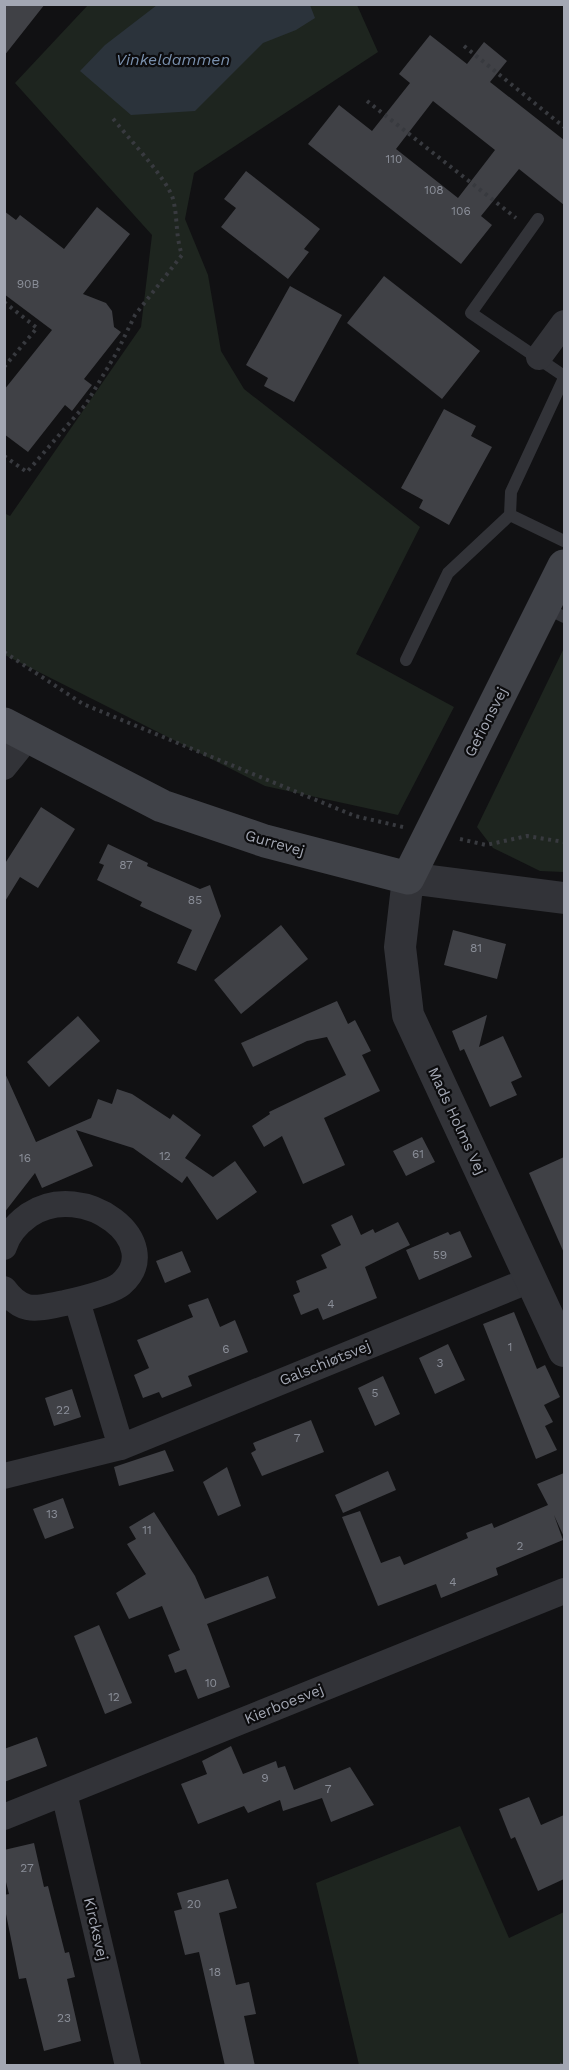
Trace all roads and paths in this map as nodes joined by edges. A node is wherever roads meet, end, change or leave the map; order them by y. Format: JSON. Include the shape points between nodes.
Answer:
{"nodes":[{"id":1,"x":464,"y":46,"type":"dead end"},
{"id":2,"x":367,"y":101,"type":"dead end"},
{"id":3,"x":111,"y":116,"type":"dead end"},
{"id":4,"x":564,"y":127,"type":"edge"},
{"id":5,"x":534,"y":224,"type":"joint"},
{"id":6,"x":5,"y":305,"type":"edge"},
{"id":7,"x":564,"y":323,"type":"edge"},
{"id":8,"x":539,"y":357,"type":"junction"},
{"id":9,"x":4,"y":367,"type":"edge"},
{"id":10,"x":564,"y":377,"type":"edge"},
{"id":11,"x":4,"y":456,"type":"edge"},
{"id":12,"x":510,"y":515,"type":"junction"},
{"id":13,"x":564,"y":541,"type":"edge"},
{"id":14,"x":564,"y":566,"type":"edge"},
{"id":15,"x":554,"y":612,"type":"edge"},
{"id":16,"x":4,"y":652,"type":"edge"},
{"id":17,"x":406,"y":660,"type":"dead end"},
{"id":18,"x":16,"y":731,"type":"edge"},
{"id":19,"x":4,"y":767,"type":"edge"},
{"id":20,"x":431,"y":833,"type":"junction"},
{"id":21,"x":564,"y":842,"type":"edge"},
{"id":22,"x":408,"y":878,"type":"junction"},
{"id":23,"x":564,"y":898,"type":"edge"},
{"id":24,"x":4,"y":1247,"type":"edge"},
{"id":25,"x":530,"y":1280,"type":"junction"},
{"id":26,"x":4,"y":1289,"type":"edge"},
{"id":27,"x":77,"y":1301,"type":"junction"},
{"id":28,"x":564,"y":1351,"type":"edge"},
{"id":29,"x":121,"y":1447,"type":"junction"},
{"id":30,"x":4,"y":1476,"type":"edge"},
{"id":31,"x":564,"y":1591,"type":"edge"},
{"id":32,"x":64,"y":1792,"type":"junction"},
{"id":33,"x":4,"y":1817,"type":"edge"},
{"id":34,"x":564,"y":2059,"type":"edge"},
{"id":35,"x":128,"y":2066,"type":"edge"},
{"id":36,"x":561,"y":2066,"type":"edge"}],
"edges":[{"from":1,"to":4,"type":"path"},
{"from":2,"to":5,"type":"path"},
{"from":3,"to":11,"type":"path","via":[[173,199],[182,255],[135,315],[86,404],[27,472]]},
{"from":5,"to":8,"type":"lane","via":[[471,313]]},
{"from":6,"to":9,"type":"path","via":[[37,327]]},
{"from":7,"to":8,"type":"street"},
{"from":8,"to":10,"type":"lane"},
{"from":10,"to":12,"type":"lane","via":[[511,492]]},
{"from":12,"to":13,"type":"lane"},
{"from":12,"to":17,"type":"lane","via":[[448,573]]},
{"from":14,"to":15,"type":"main road","name":"Gefionsvej"},
{"from":15,"to":20,"type":"main road","name":"Gefionsvej"},
{"from":16,"to":20,"type":"path","via":[[83,704],[355,816]]},
{"from":18,"to":19,"type":"street"},
{"from":18,"to":22,"type":"main road","name":"Gurrevej","via":[[162,806],[265,841]]},
{"from":20,"to":21,"type":"path","via":[[486,845],[527,836]]},
{"from":20,"to":22,"type":"main road","name":"Gefionsvej"},
{"from":22,"to":23,"type":"street","name":"Gurrevej"},
{"from":22,"to":25,"type":"street","name":"Mads Holms Vej","via":[[400,947],[408,1015]]},
{"from":24,"to":27,"type":"street","via":[[19,1222],[39,1209],[65,1203],[89,1206],[109,1217],[127,1233],[135,1252],[132,1271],[120,1285]]},
{"from":25,"to":28,"type":"street","name":"Mads Holms Vej"},
{"from":25,"to":29,"type":"street","name":"Galschiøtsvej"},
{"from":26,"to":27,"type":"street","via":[[14,1302],[32,1309]]},
{"from":27,"to":29,"type":"street"},
{"from":29,"to":30,"type":"street","name":"Galschiøtsvej"},
{"from":31,"to":32,"type":"street","name":"Kierboesvej"},
{"from":32,"to":33,"type":"street","name":"Kierboesvej"},
{"from":32,"to":35,"type":"street","name":"Kircksvej"},
{"from":34,"to":36,"type":"path"}]}
